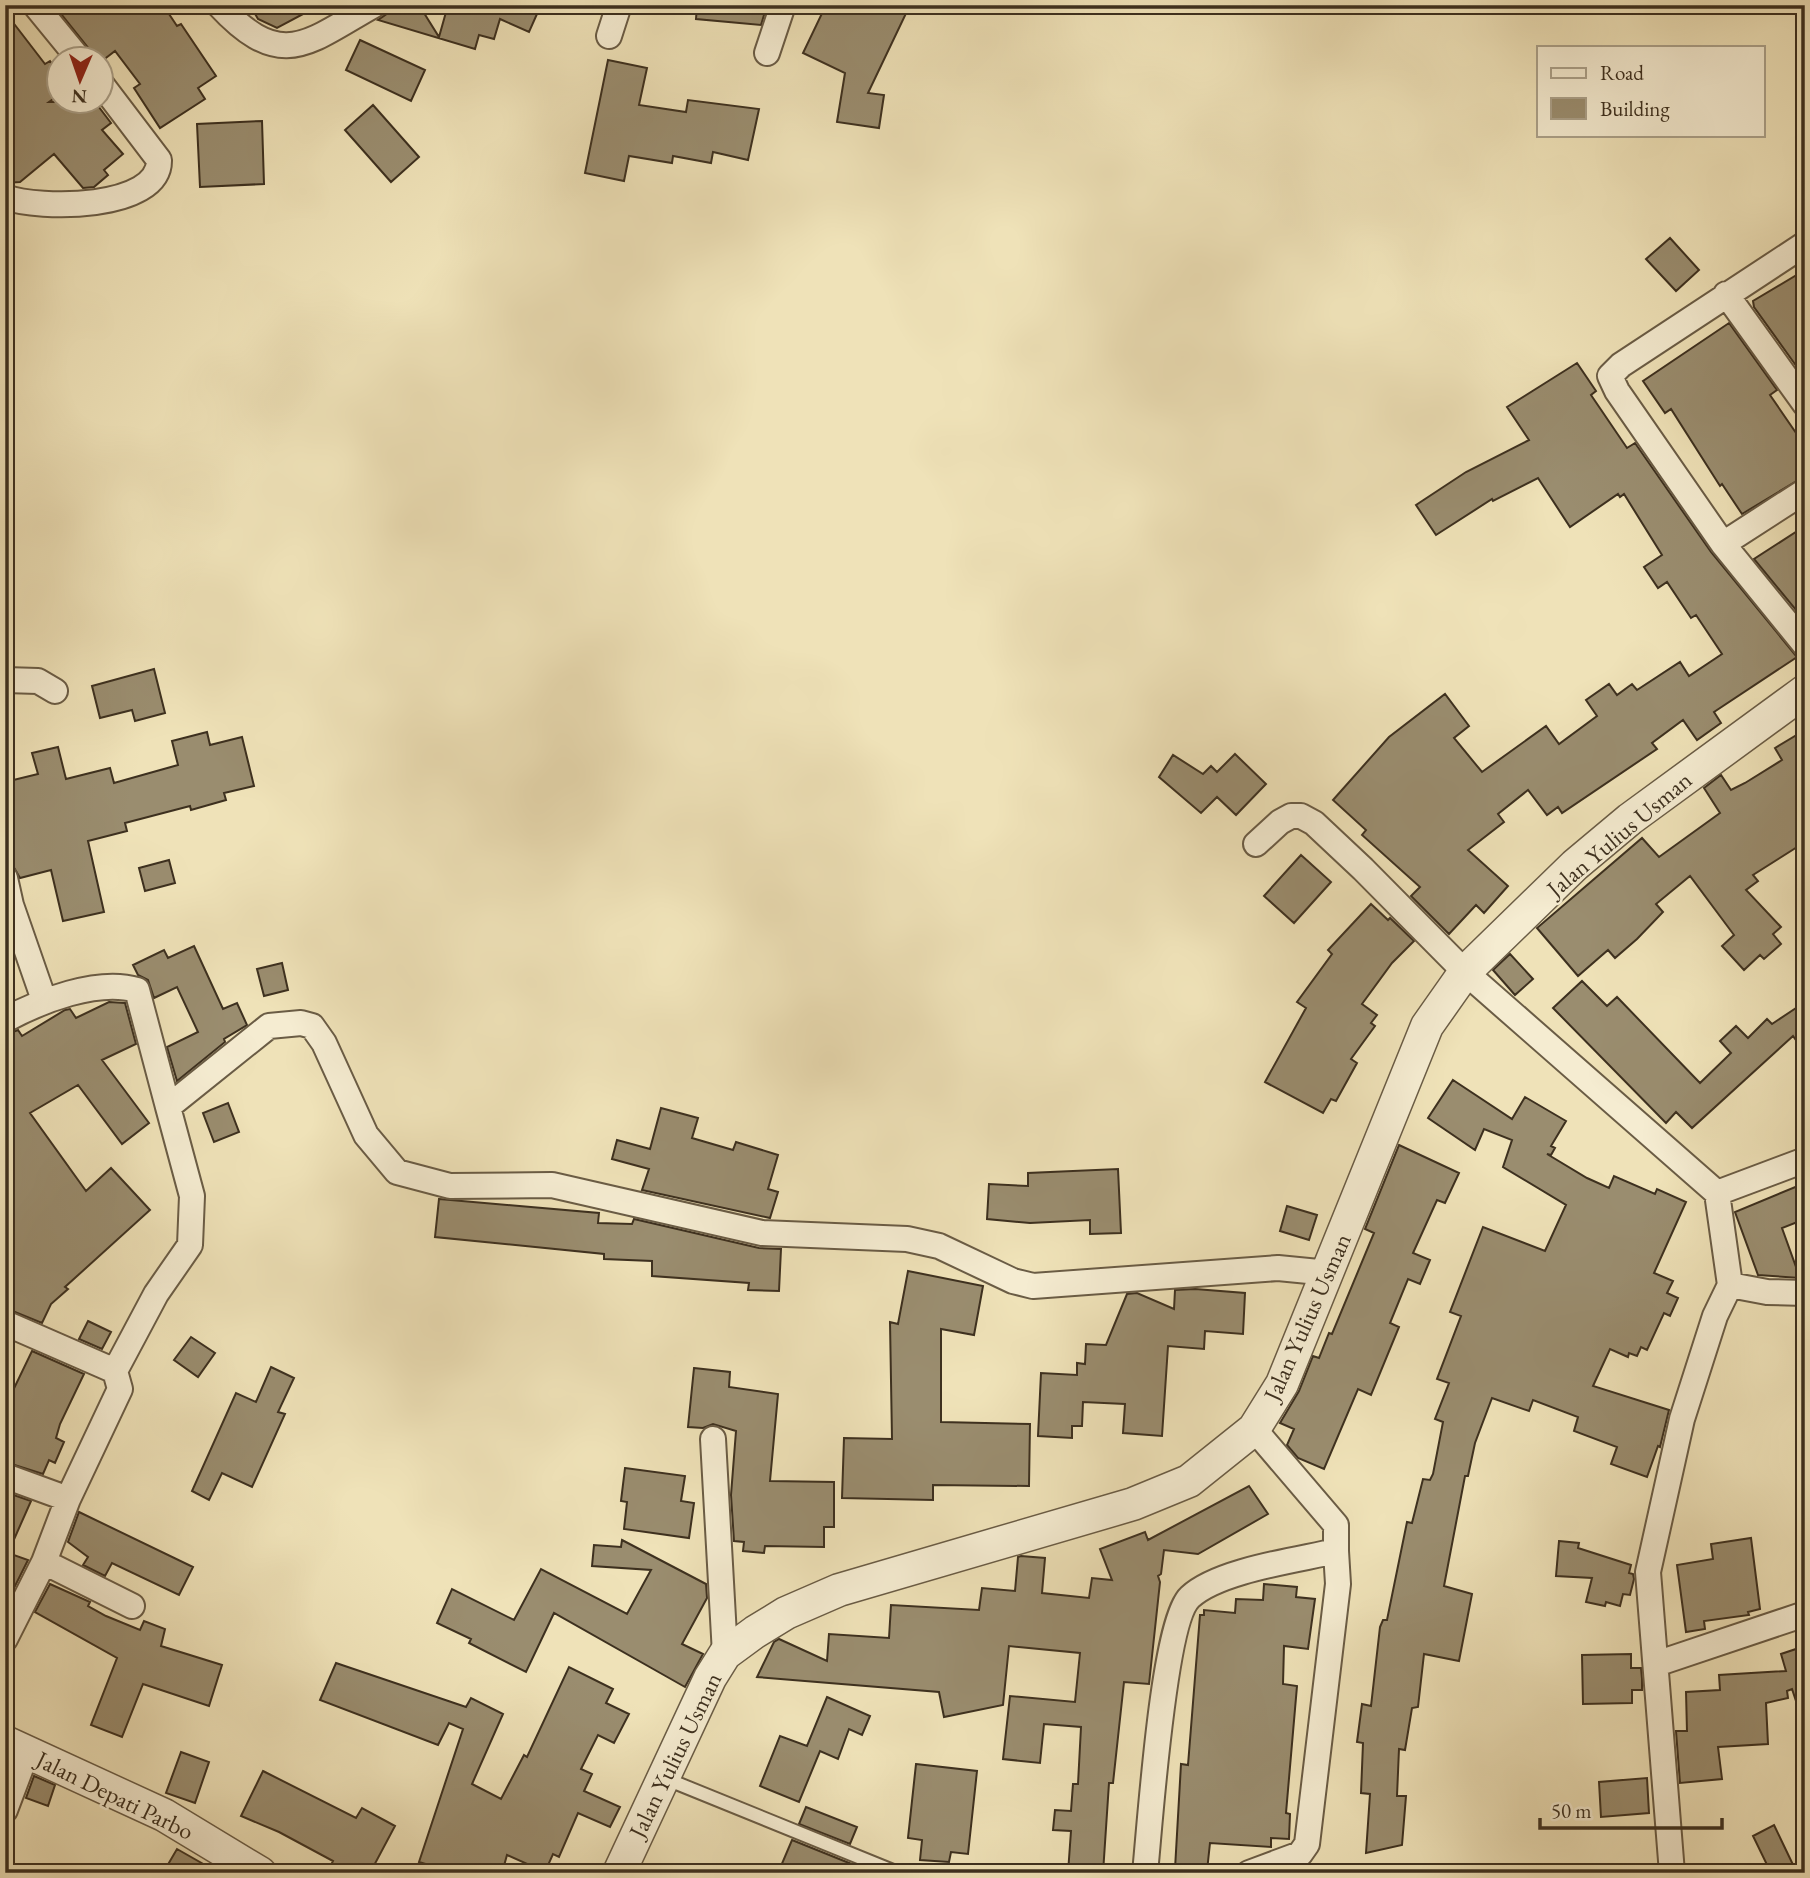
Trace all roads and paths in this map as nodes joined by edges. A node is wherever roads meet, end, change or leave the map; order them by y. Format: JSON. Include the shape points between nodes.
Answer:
{"nodes":[{"id":1,"x":35,"y":5,"type":"edge"},
{"id":2,"x":219,"y":5,"type":"edge"},
{"id":3,"x":374,"y":5,"type":"edge"},
{"id":4,"x":619,"y":5,"type":"edge"},
{"id":5,"x":783,"y":5,"type":"edge"},
{"id":6,"x":609,"y":36,"type":"dead end"},
{"id":7,"x":69,"y":46,"type":"edge"},
{"id":8,"x":767,"y":53,"type":"dead end"},
{"id":9,"x":116,"y":102,"type":"edge"},
{"id":10,"x":5,"y":197,"type":"edge"},
{"id":11,"x":1805,"y":244,"type":"edge"},
{"id":12,"x":1726,"y":294,"type":"junction"},
{"id":13,"x":1805,"y":404,"type":"edge"},
{"id":14,"x":1805,"y":491,"type":"edge"},
{"id":15,"x":1723,"y":544,"type":"junction"},
{"id":16,"x":1805,"y":645,"type":"edge"},
{"id":17,"x":5,"y":680,"type":"edge"},
{"id":18,"x":55,"y":691,"type":"dead end"},
{"id":19,"x":1805,"y":691,"type":"edge"},
{"id":20,"x":1256,"y":844,"type":"dead end"},
{"id":21,"x":5,"y":878,"type":"edge"},
{"id":22,"x":1465,"y":972,"type":"junction"},
{"id":23,"x":44,"y":1000,"type":"junction"},
{"id":24,"x":5,"y":1020,"type":"edge"},
{"id":25,"x":168,"y":1107,"type":"junction"},
{"id":26,"x":1805,"y":1160,"type":"edge"},
{"id":27,"x":1717,"y":1193,"type":"junction"},
{"id":28,"x":1329,"y":1273,"type":"junction"},
{"id":29,"x":1730,"y":1285,"type":"junction"},
{"id":30,"x":1805,"y":1293,"type":"edge"},
{"id":31,"x":5,"y":1322,"type":"edge"},
{"id":32,"x":115,"y":1371,"type":"junction"},
{"id":33,"x":1254,"y":1429,"type":"junction"},
{"id":34,"x":713,"y":1440,"type":"dead end"},
{"id":35,"x":5,"y":1476,"type":"edge"},
{"id":36,"x":68,"y":1499,"type":"junction"},
{"id":37,"x":1336,"y":1551,"type":"junction"},
{"id":38,"x":44,"y":1562,"type":"junction"},
{"id":39,"x":132,"y":1606,"type":"dead end"},
{"id":40,"x":1805,"y":1614,"type":"edge"},
{"id":41,"x":5,"y":1639,"type":"edge"},
{"id":42,"x":725,"y":1654,"type":"junction"},
{"id":43,"x":1656,"y":1664,"type":"junction"},
{"id":44,"x":16,"y":1747,"type":"edge"},
{"id":45,"x":661,"y":1777,"type":"junction"},
{"id":46,"x":5,"y":1810,"type":"edge"},
{"id":47,"x":260,"y":1873,"type":"edge"},
{"id":48,"x":619,"y":1873,"type":"edge"},
{"id":49,"x":898,"y":1873,"type":"edge"},
{"id":50,"x":1145,"y":1873,"type":"edge"},
{"id":51,"x":1250,"y":1873,"type":"edge"},
{"id":52,"x":1672,"y":1873,"type":"edge"}],
"edges":[{"from":1,"to":7,"type":"street"},
{"from":2,"to":3,"type":"street","via":[[264,40],[289,47]]},
{"from":4,"to":6,"type":"street"},
{"from":5,"to":8,"type":"street"},
{"from":9,"to":10,"type":"street","via":[[159,160],[159,172],[151,184],[123,198],[39,205]]},
{"from":11,"to":12,"type":"street"},
{"from":12,"to":13,"type":"street"},
{"from":12,"to":15,"type":"street","via":[[1610,376]]},
{"from":14,"to":15,"type":"street"},
{"from":15,"to":16,"type":"street"},
{"from":17,"to":18,"type":"street","via":[[38,681]]},
{"from":19,"to":22,"type":"street","name":"Jalan Yulius Usman","via":[[1630,819],[1575,865]]},
{"from":20,"to":22,"type":"street","via":[[1280,822],[1301,816],[1363,869]]},
{"from":21,"to":23,"type":"street"},
{"from":22,"to":27,"type":"street"},
{"from":22,"to":28,"type":"street","name":"Jalan Yulius Usman","via":[[1427,1026]]},
{"from":23,"to":24,"type":"street"},
{"from":23,"to":25,"type":"street","via":[[121,985],[137,990]]},
{"from":25,"to":28,"type":"street","via":[[269,1026],[301,1023],[312,1026],[324,1043],[366,1135],[397,1172],[450,1186],[552,1185],[762,1233],[907,1239],[939,1246],[1033,1286],[1278,1268]]},
{"from":25,"to":32,"type":"street","via":[[192,1196],[190,1245],[156,1294]]},
{"from":26,"to":27,"type":"street"},
{"from":27,"to":29,"type":"street"},
{"from":28,"to":33,"type":"street","name":"Jalan Yulius Usman","via":[[1282,1384]]},
{"from":29,"to":30,"type":"street"},
{"from":29,"to":43,"type":"street","via":[[1715,1316],[1682,1419],[1648,1572]]},
{"from":31,"to":32,"type":"street"},
{"from":32,"to":36,"type":"street","via":[[120,1389]]},
{"from":33,"to":37,"type":"street","via":[[1336,1525]]},
{"from":33,"to":42,"type":"street","name":"Jalan Yulius Usman","via":[[1189,1481],[1133,1504],[839,1590],[786,1613]]},
{"from":34,"to":42,"type":"street"},
{"from":35,"to":36,"type":"street"},
{"from":36,"to":38,"type":"street"},
{"from":37,"to":50,"type":"street","via":[[1257,1568],[1206,1586],[1189,1598],[1178,1616],[1169,1653]]},
{"from":37,"to":51,"type":"street","via":[[1338,1584],[1307,1844],[1300,1854]]},
{"from":38,"to":39,"type":"street"},
{"from":38,"to":41,"type":"street"},
{"from":40,"to":43,"type":"street"},
{"from":42,"to":45,"type":"street","name":"Jalan Yulius Usman"},
{"from":43,"to":52,"type":"street"},
{"from":44,"to":46,"type":"street"},
{"from":44,"to":47,"type":"street","name":"Jalan Depati Parbo","via":[[164,1815]]},
{"from":45,"to":48,"type":"street","name":"Jalan Yulius Usman"},
{"from":45,"to":49,"type":"lane"}]}
